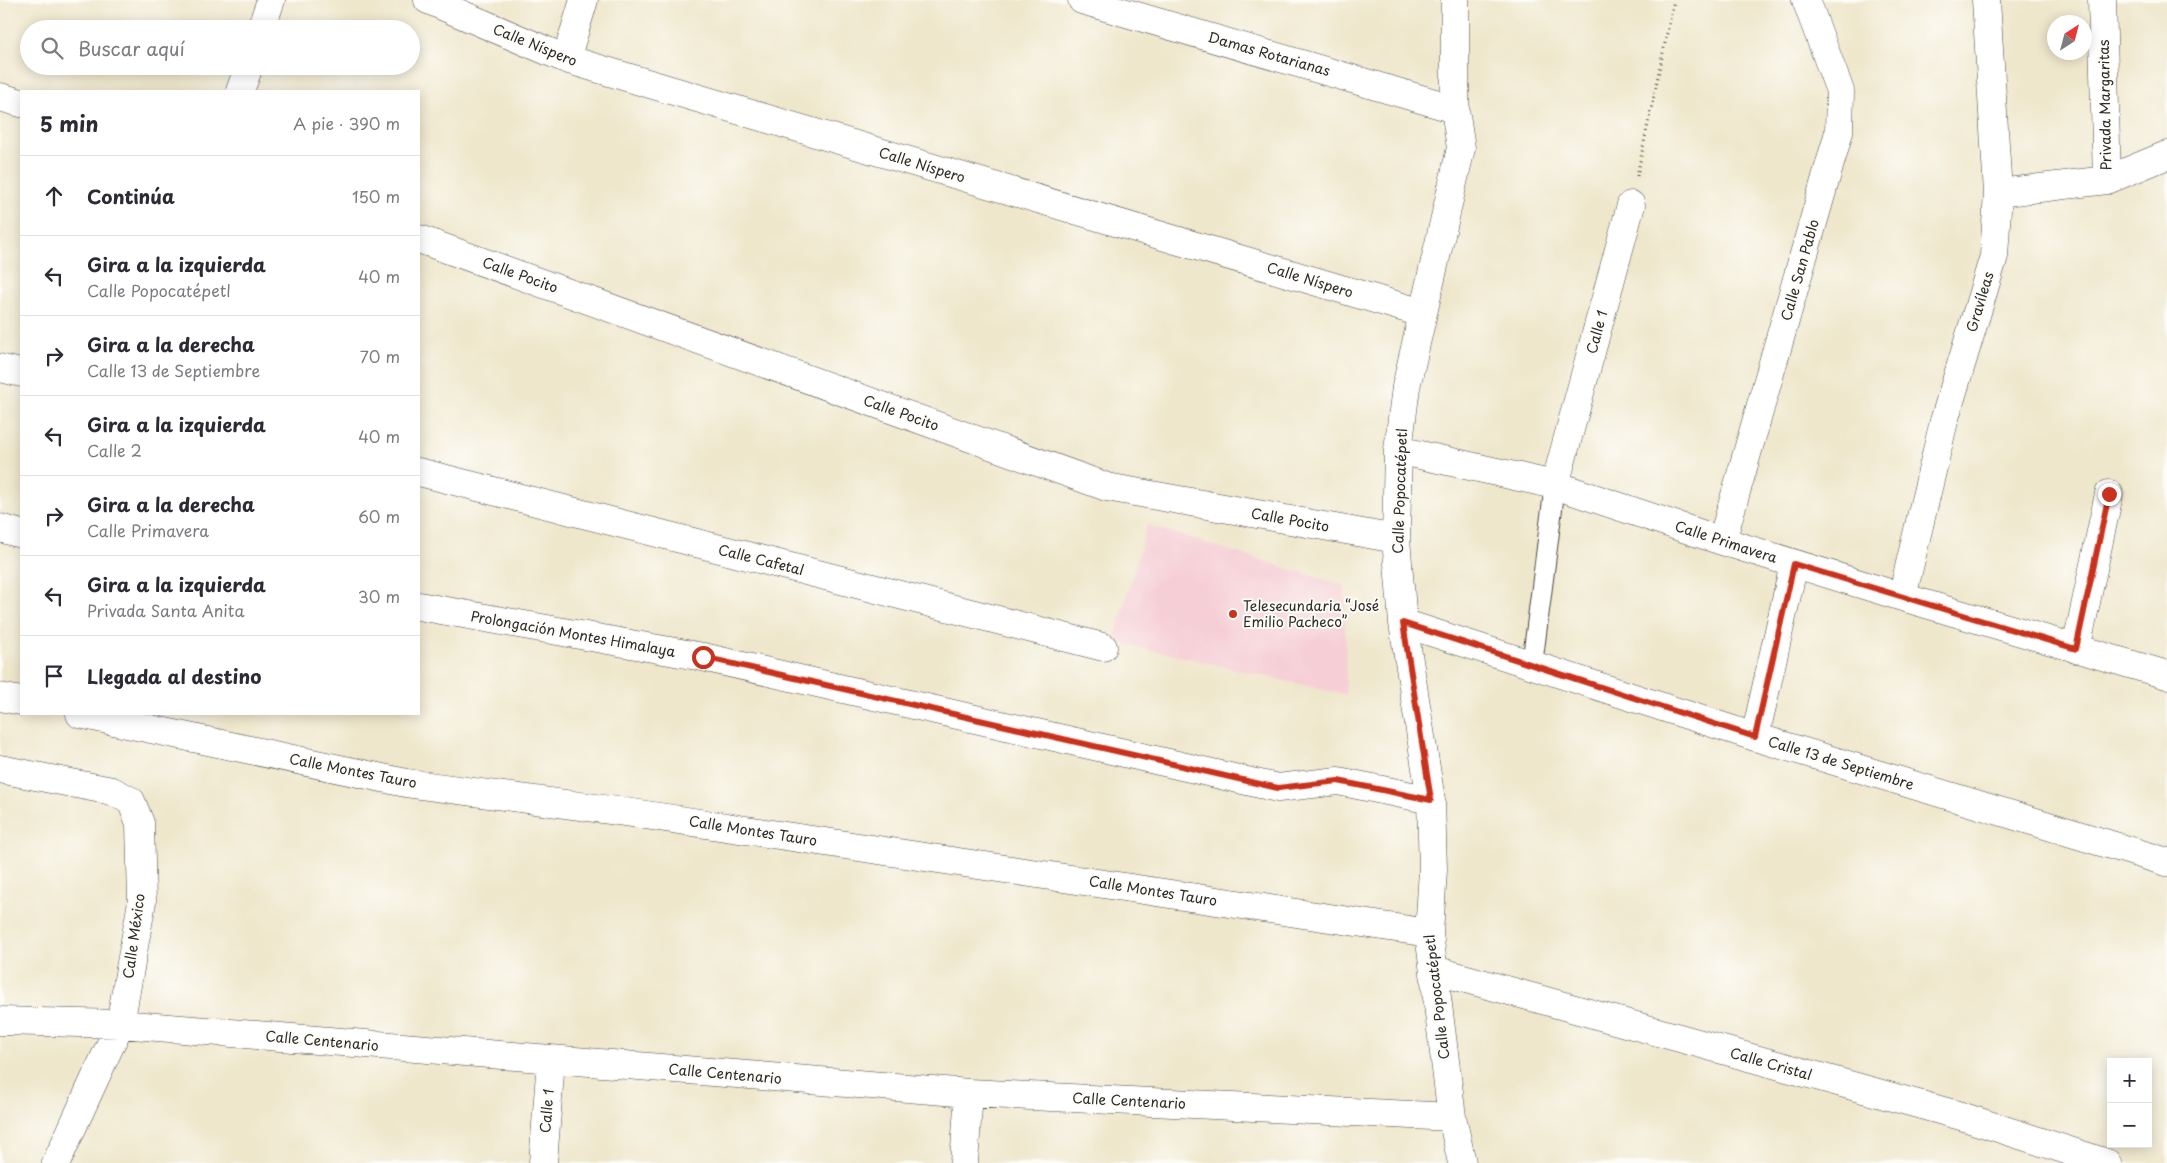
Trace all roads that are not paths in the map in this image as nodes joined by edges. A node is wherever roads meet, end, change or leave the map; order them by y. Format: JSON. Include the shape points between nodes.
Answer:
{"nodes":[{"id":1,"x":271,"y":0,"type":"edge"},
{"id":2,"x":428,"y":0,"type":"edge"},
{"id":3,"x":584,"y":0,"type":"edge"},
{"id":4,"x":1082,"y":0,"type":"edge"},
{"id":5,"x":1455,"y":0,"type":"edge"},
{"id":6,"x":1802,"y":0,"type":"edge"},
{"id":7,"x":1986,"y":0,"type":"edge"},
{"id":8,"x":2102,"y":0,"type":"edge"},
{"id":9,"x":264,"y":20,"type":"edge"},
{"id":10,"x":566,"y":59,"type":"junction"},
{"id":11,"x":245,"y":75,"type":"edge"},
{"id":12,"x":240,"y":90,"type":"edge"},
{"id":13,"x":0,"y":97,"type":"edge"},
{"id":14,"x":20,"y":103,"type":"edge"},
{"id":15,"x":1455,"y":109,"type":"junction"},
{"id":16,"x":2167,"y":156,"type":"edge"},
{"id":17,"x":2107,"y":180,"type":"junction"},
{"id":18,"x":1998,"y":192,"type":"junction"},
{"id":19,"x":1631,"y":205,"type":"road end"},
{"id":20,"x":420,"y":239,"type":"edge"},
{"id":21,"x":1422,"y":313,"type":"junction"},
{"id":22,"x":0,"y":368,"type":"edge"},
{"id":23,"x":20,"y":373,"type":"edge"},
{"id":24,"x":1398,"y":450,"type":"junction"},
{"id":25,"x":420,"y":472,"type":"edge"},
{"id":26,"x":1555,"y":485,"type":"junction"},
{"id":27,"x":2109,"y":494,"type":"dead end"},
{"id":28,"x":0,"y":528,"type":"edge"},
{"id":29,"x":20,"y":534,"type":"edge"},
{"id":30,"x":1396,"y":539,"type":"junction"},
{"id":31,"x":1722,"y":541,"type":"junction"},
{"id":32,"x":1794,"y":564,"type":"junction"},
{"id":33,"x":1902,"y":597,"type":"junction"},
{"id":34,"x":420,"y":606,"type":"edge"},
{"id":35,"x":1403,"y":623,"type":"junction"},
{"id":36,"x":1102,"y":647,"type":"dead end"},
{"id":37,"x":2076,"y":649,"type":"junction"},
{"id":38,"x":1532,"y":666,"type":"junction"},
{"id":39,"x":2167,"y":674,"type":"edge"},
{"id":40,"x":0,"y":697,"type":"edge"},
{"id":41,"x":20,"y":701,"type":"edge"},
{"id":42,"x":85,"y":715,"type":"edge"},
{"id":43,"x":1755,"y":737,"type":"junction"},
{"id":44,"x":0,"y":770,"type":"edge"},
{"id":45,"x":1431,"y":800,"type":"junction"},
{"id":46,"x":2167,"y":862,"type":"edge"},
{"id":47,"x":1429,"y":932,"type":"junction"},
{"id":48,"x":1434,"y":970,"type":"junction"},
{"id":49,"x":0,"y":1022,"type":"edge"},
{"id":50,"x":120,"y":1024,"type":"junction"},
{"id":51,"x":551,"y":1060,"type":"junction"},
{"id":52,"x":969,"y":1093,"type":"junction"},
{"id":53,"x":1452,"y":1117,"type":"junction"},
{"id":54,"x":56,"y":1163,"type":"edge"},
{"id":55,"x":543,"y":1163,"type":"edge"},
{"id":56,"x":964,"y":1163,"type":"edge"},
{"id":57,"x":1462,"y":1163,"type":"edge"},
{"id":58,"x":2107,"y":1163,"type":"edge"}],
"edges":[{"from":1,"to":9,"type":"street"},
{"from":2,"to":10,"type":"street","name":"Calle Níspero"},
{"from":3,"to":10,"type":"street"},
{"from":4,"to":15,"type":"street","name":"Damas Rotarianas"},
{"from":5,"to":15,"type":"street","name":"Calle Popocatépetl"},
{"from":6,"to":31,"type":"street","name":"Calle San Pablo","via":[[1840,91],[1839,132]]},
{"from":7,"to":18,"type":"street","name":"Gravíleas"},
{"from":8,"to":17,"type":"street","name":"Privada Margaritas"},
{"from":10,"to":21,"type":"street","name":"Calle Níspero"},
{"from":11,"to":12,"type":"street"},
{"from":13,"to":14,"type":"street"},
{"from":15,"to":21,"type":"street","name":"Calle Popocatépetl","via":[[1461,148]]},
{"from":16,"to":17,"type":"street"},
{"from":17,"to":18,"type":"street"},
{"from":18,"to":33,"type":"street","name":"Gravíleas","via":[[1994,256],[1944,421]]},
{"from":19,"to":26,"type":"street","name":"Calle 1"},
{"from":20,"to":30,"type":"street","name":"Calle Pocito","via":[[1107,487]]},
{"from":21,"to":24,"type":"street","name":"Calle Popocatépetl","via":[[1406,387]]},
{"from":22,"to":23,"type":"street"},
{"from":24,"to":26,"type":"street","name":"Calle Primavera"},
{"from":24,"to":30,"type":"street","name":"Calle Popocatépetl"},
{"from":25,"to":36,"type":"street","name":"Calle Cafetal"},
{"from":26,"to":31,"type":"street","name":"Calle Primavera"},
{"from":26,"to":38,"type":"lane","name":"Calle 1"},
{"from":27,"to":37,"type":"street"},
{"from":28,"to":29,"type":"street"},
{"from":30,"to":35,"type":"street","name":"Calle Popocatépetl"},
{"from":31,"to":32,"type":"street","name":"Calle Primavera"},
{"from":32,"to":33,"type":"street","name":"Calle Primavera"},
{"from":32,"to":43,"type":"street"},
{"from":33,"to":37,"type":"street","name":"Calle Primavera"},
{"from":34,"to":45,"type":"street","name":"Prolongación Montes Himalaya","via":[[703,657],[1278,788],[1338,781]]},
{"from":35,"to":38,"type":"street","name":"Calle 13 de Septiembre"},
{"from":35,"to":45,"type":"street","name":"Calle Popocatépetl"},
{"from":37,"to":39,"type":"street","name":"Calle Primavera"},
{"from":38,"to":43,"type":"street","name":"Calle 13 de Septiembre"},
{"from":40,"to":41,"type":"street"},
{"from":42,"to":47,"type":"street","name":"Calle Montes Tauro","via":[[406,783],[633,813]]},
{"from":43,"to":46,"type":"street","name":"Calle 13 de Septiembre"},
{"from":44,"to":50,"type":"street","name":"Calle México","via":[[112,791],[131,801],[140,823],[142,902]]},
{"from":45,"to":47,"type":"street","name":"Calle Popocatépetl","via":[[1433,870]]},
{"from":47,"to":48,"type":"street","name":"Calle Popocatépetl"},
{"from":48,"to":53,"type":"street","name":"Calle Popocatépetl"},
{"from":48,"to":58,"type":"street","name":"Calle Cristal","via":[[1961,1116]]},
{"from":49,"to":50,"type":"street","name":"Calle Centenario"},
{"from":50,"to":51,"type":"street","name":"Calle Centenario"},
{"from":50,"to":54,"type":"street","name":"Calle México"},
{"from":51,"to":52,"type":"street","name":"Calle Centenario"},
{"from":51,"to":55,"type":"street","name":"Calle 1"},
{"from":52,"to":53,"type":"street","name":"Calle Centenario"},
{"from":52,"to":56,"type":"street"},
{"from":53,"to":57,"type":"street","name":"Calle Popocatépetl"}]}
